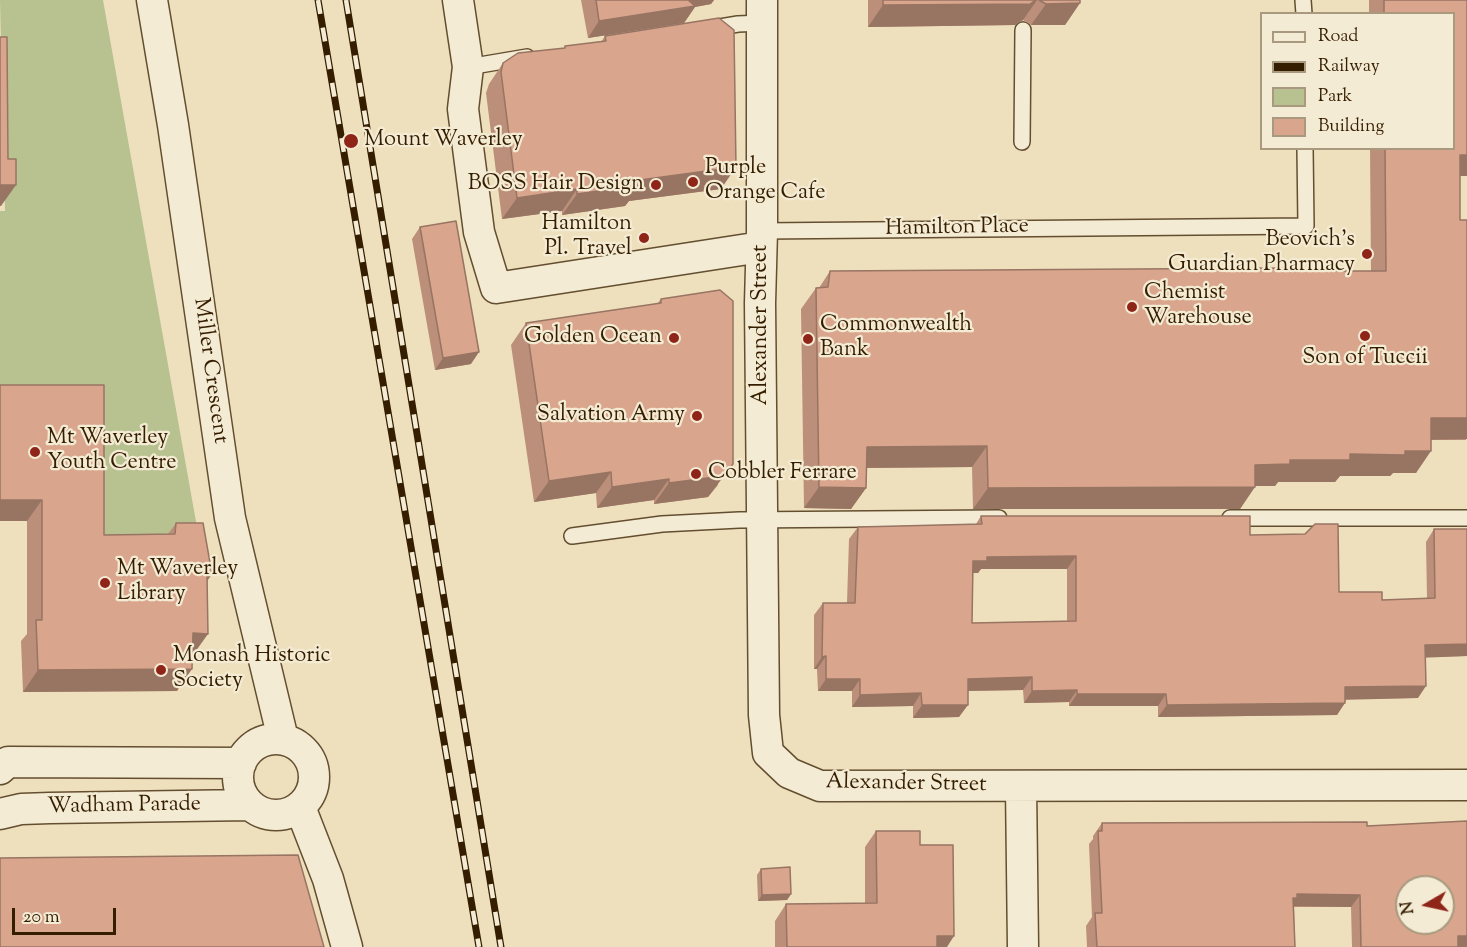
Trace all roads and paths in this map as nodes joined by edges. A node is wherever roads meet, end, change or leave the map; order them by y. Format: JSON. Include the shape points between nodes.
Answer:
{"nodes":[{"id":1,"x":152,"y":0,"type":"edge"},
{"id":2,"x":458,"y":0,"type":"edge"},
{"id":3,"x":762,"y":12,"type":"edge"},
{"id":4,"x":1023,"y":30,"type":"edge"},
{"id":5,"x":690,"y":32,"type":"edge"},
{"id":6,"x":538,"y":56,"type":"edge"},
{"id":7,"x":468,"y":67,"type":"junction"},
{"id":8,"x":1022,"y":142,"type":"dead end"},
{"id":9,"x":1305,"y":150,"type":"edge"},
{"id":10,"x":762,"y":239,"type":"junction"},
{"id":11,"x":1012,"y":518,"type":"edge"},
{"id":12,"x":1215,"y":518,"type":"edge"},
{"id":13,"x":1467,"y":518,"type":"edge"},
{"id":14,"x":762,"y":519,"type":"junction"},
{"id":15,"x":572,"y":536,"type":"dead end"},
{"id":16,"x":283,"y":739,"type":"junction"},
{"id":17,"x":241,"y":763,"type":"junction"},
{"id":18,"x":0,"y":769,"type":"edge"},
{"id":19,"x":1467,"y":785,"type":"edge"},
{"id":20,"x":1021,"y":786,"type":"junction"},
{"id":21,"x":249,"y":805,"type":"junction"},
{"id":22,"x":300,"y":807,"type":"junction"},
{"id":23,"x":0,"y":813,"type":"edge"},
{"id":24,"x":347,"y":947,"type":"edge"},
{"id":25,"x":1023,"y":947,"type":"edge"}],
"edges":[{"from":1,"to":16,"type":"street","name":"Miller Crescent","via":[[230,518]]},
{"from":2,"to":7,"type":"street","name":"Hamilton Place"},
{"from":3,"to":5,"type":"lane","via":[[738,24]]},
{"from":3,"to":10,"type":"street"},
{"from":4,"to":8,"type":"lane"},
{"from":6,"to":7,"type":"lane"},
{"from":7,"to":10,"type":"street","name":"Hamilton Place","via":[[463,109],[479,232],[496,288]]},
{"from":9,"to":10,"type":"lane","name":"Hamilton Place","via":[[1306,226]]},
{"from":10,"to":14,"type":"street","name":"Alexander Street"},
{"from":11,"to":14,"type":"lane"},
{"from":12,"to":13,"type":"lane"},
{"from":14,"to":15,"type":"lane","via":[[662,524]]},
{"from":14,"to":20,"type":"street","name":"Alexander Street","via":[[764,715],[768,753],[789,773],[820,786]]},
{"from":16,"to":17,"type":"street","via":[[258,743]]},
{"from":16,"to":22,"type":"street","via":[[305,752],[313,768],[314,787]]},
{"from":17,"to":18,"type":"street","name":"Wadham Parade","via":[[8,762]]},
{"from":17,"to":21,"type":"street","via":[[238,785]]},
{"from":19,"to":20,"type":"street","name":"Alexander Street"},
{"from":20,"to":25,"type":"street"},
{"from":21,"to":22,"type":"street","via":[[268,815],[290,813]]},
{"from":21,"to":23,"type":"street","name":"Wadham Parade","via":[[50,808]]},
{"from":22,"to":24,"type":"street","via":[[328,879]]}]}
